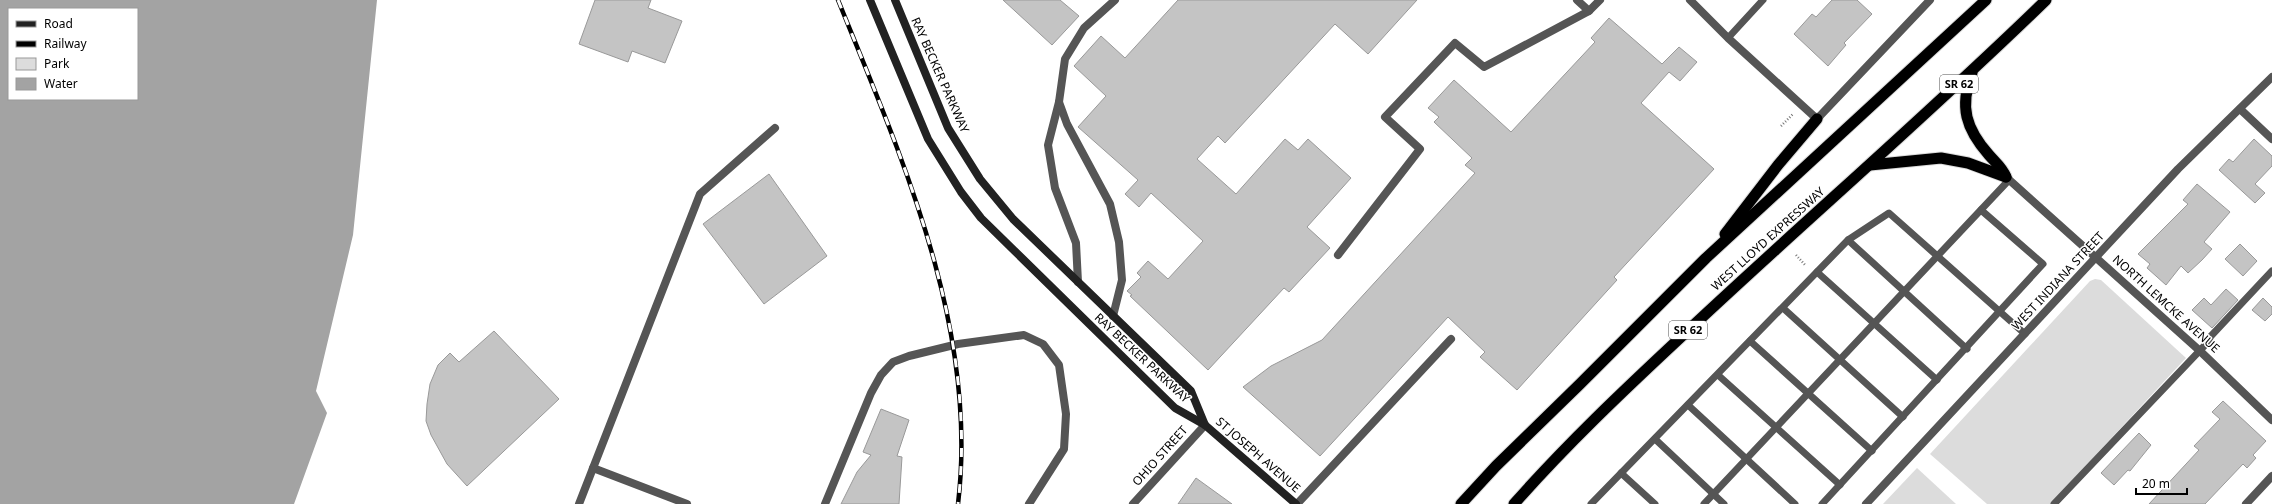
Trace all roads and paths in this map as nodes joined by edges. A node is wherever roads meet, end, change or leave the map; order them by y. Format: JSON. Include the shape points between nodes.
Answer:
{"nodes":[{"id":1,"x":870,"y":0,"type":"edge"},
{"id":2,"x":895,"y":0,"type":"edge"},
{"id":3,"x":1115,"y":0,"type":"edge"},
{"id":4,"x":1577,"y":0,"type":"edge"},
{"id":5,"x":1600,"y":0,"type":"edge"},
{"id":6,"x":1690,"y":0,"type":"edge"},
{"id":7,"x":1763,"y":0,"type":"edge"},
{"id":8,"x":1930,"y":0,"type":"edge"},
{"id":9,"x":1986,"y":0,"type":"edge"},
{"id":10,"x":2046,"y":0,"type":"edge"},
{"id":11,"x":1589,"y":11,"type":"junction"},
{"id":12,"x":1728,"y":38,"type":"junction"},
{"id":13,"x":1973,"y":71,"type":"junction"},
{"id":14,"x":2272,"y":77,"type":"edge"},
{"id":15,"x":1059,"y":102,"type":"junction"},
{"id":16,"x":1801,"y":105,"type":"junction"},
{"id":17,"x":2240,"y":109,"type":"junction"},
{"id":18,"x":1817,"y":119,"type":"junction"},
{"id":19,"x":1781,"y":126,"type":"dead end"},
{"id":20,"x":775,"y":128,"type":"dead end"},
{"id":21,"x":2272,"y":139,"type":"edge"},
{"id":22,"x":1870,"y":165,"type":"junction"},
{"id":23,"x":2008,"y":178,"type":"junction"},
{"id":24,"x":1981,"y":210,"type":"junction"},
{"id":25,"x":1848,"y":240,"type":"junction"},
{"id":26,"x":1338,"y":255,"type":"dead end"},
{"id":27,"x":1796,"y":255,"type":"dead end"},
{"id":28,"x":1938,"y":255,"type":"junction"},
{"id":29,"x":1706,"y":258,"type":"junction"},
{"id":30,"x":2096,"y":258,"type":"junction"},
{"id":31,"x":1806,"y":266,"type":"dead end"},
{"id":32,"x":2272,"y":271,"type":"edge"},
{"id":33,"x":1817,"y":272,"type":"junction"},
{"id":34,"x":1078,"y":282,"type":"junction"},
{"id":35,"x":1904,"y":290,"type":"junction"},
{"id":36,"x":1783,"y":308,"type":"junction"},
{"id":37,"x":2002,"y":311,"type":"junction"},
{"id":38,"x":1113,"y":316,"type":"junction"},
{"id":39,"x":1874,"y":323,"type":"junction"},
{"id":40,"x":2025,"y":334,"type":"junction"},
{"id":41,"x":1451,"y":339,"type":"dead end"},
{"id":42,"x":1750,"y":341,"type":"junction"},
{"id":43,"x":1967,"y":349,"type":"junction"},
{"id":44,"x":2200,"y":351,"type":"junction"},
{"id":45,"x":1840,"y":360,"type":"junction"},
{"id":46,"x":1718,"y":375,"type":"junction"},
{"id":47,"x":1937,"y":380,"type":"junction"},
{"id":48,"x":1809,"y":393,"type":"junction"},
{"id":49,"x":1688,"y":405,"type":"junction"},
{"id":50,"x":1903,"y":417,"type":"junction"},
{"id":51,"x":2272,"y":420,"type":"edge"},
{"id":52,"x":1205,"y":425,"type":"junction"},
{"id":53,"x":1776,"y":427,"type":"junction"},
{"id":54,"x":1654,"y":439,"type":"junction"},
{"id":55,"x":1872,"y":451,"type":"junction"},
{"id":56,"x":1746,"y":459,"type":"junction"},
{"id":57,"x":593,"y":468,"type":"junction"},
{"id":58,"x":1621,"y":473,"type":"junction"},
{"id":59,"x":2272,"y":476,"type":"edge"},
{"id":60,"x":1840,"y":485,"type":"junction"},
{"id":61,"x":1713,"y":494,"type":"junction"},
{"id":62,"x":579,"y":504,"type":"edge"},
{"id":63,"x":687,"y":504,"type":"edge"},
{"id":64,"x":825,"y":504,"type":"edge"},
{"id":65,"x":1029,"y":504,"type":"edge"},
{"id":66,"x":1133,"y":504,"type":"edge"},
{"id":67,"x":1296,"y":504,"type":"edge"},
{"id":68,"x":1461,"y":504,"type":"edge"},
{"id":69,"x":1514,"y":504,"type":"edge"},
{"id":70,"x":1591,"y":504,"type":"edge"},
{"id":71,"x":1655,"y":504,"type":"edge"},
{"id":72,"x":1704,"y":504,"type":"edge"},
{"id":73,"x":1724,"y":504,"type":"edge"},
{"id":74,"x":1795,"y":504,"type":"edge"},
{"id":75,"x":1822,"y":504,"type":"edge"},
{"id":76,"x":1866,"y":504,"type":"edge"},
{"id":77,"x":2054,"y":504,"type":"edge"},
{"id":78,"x":2246,"y":504,"type":"edge"}],
"edges":[{"from":1,"to":52,"type":"main road","name":"RAY BECKER PARKWAY","via":[[928,140],[981,218],[1174,408]]},
{"from":2,"to":34,"type":"main road","name":"RAY BECKER PARKWAY","via":[[948,128],[980,179],[1013,219]]},
{"from":3,"to":15,"type":"street","via":[[1084,28],[1065,59]]},
{"from":4,"to":11,"type":"street"},
{"from":5,"to":11,"type":"street"},
{"from":6,"to":12,"type":"street"},
{"from":7,"to":12,"type":"lane"},
{"from":8,"to":18,"type":"street"},
{"from":9,"to":29,"type":"highway","number":"SR 62"},
{"from":10,"to":13,"type":"highway","name":"WEST LLOYD EXPRESSWAY","number":"SR 62"},
{"from":11,"to":26,"type":"street","via":[[1484,67],[1455,43],[1385,117],[1420,150]]},
{"from":12,"to":16,"type":"street"},
{"from":13,"to":22,"type":"highway","name":"WEST LLOYD EXPRESSWAY","number":"SR 62"},
{"from":13,"to":23,"type":"highway","via":[[1965,102],[1968,121],[1973,135]]},
{"from":14,"to":17,"type":"street","name":"WEST INDIANA STREET"},
{"from":15,"to":34,"type":"street","via":[[1048,145],[1055,188],[1076,243]]},
{"from":15,"to":38,"type":"street","via":[[1067,124],[1110,204],[1117,234],[1122,280]]},
{"from":16,"to":18,"type":"street"},
{"from":16,"to":19,"type":"path"},
{"from":17,"to":21,"type":"street"},
{"from":17,"to":30,"type":"street","name":"WEST INDIANA STREET","via":[[2178,169]]},
{"from":18,"to":29,"type":"highway"},
{"from":20,"to":57,"type":"street","via":[[700,194]]},
{"from":22,"to":23,"type":"highway","via":[[1942,158],[1968,163]]},
{"from":22,"to":69,"type":"highway","name":"WEST LLOYD EXPRESSWAY","number":"SR 62","via":[[1762,261],[1613,401]]},
{"from":23,"to":24,"type":"lane"},
{"from":23,"to":30,"type":"street","name":"NORTH LEMCKE AVENUE"},
{"from":24,"to":28,"type":"lane"},
{"from":24,"to":37,"type":"lane","via":[[2043,264]]},
{"from":25,"to":28,"type":"lane","via":[[1888,213]]},
{"from":25,"to":33,"type":"lane"},
{"from":25,"to":35,"type":"lane"},
{"from":27,"to":31,"type":"path"},
{"from":28,"to":35,"type":"lane"},
{"from":28,"to":37,"type":"lane"},
{"from":29,"to":68,"type":"highway","number":"SR 62","via":[[1496,466]]},
{"from":30,"to":40,"type":"street","name":"WEST INDIANA STREET"},
{"from":30,"to":44,"type":"street","name":"NORTH LEMCKE AVENUE"},
{"from":32,"to":44,"type":"lane"},
{"from":33,"to":36,"type":"lane"},
{"from":33,"to":39,"type":"lane"},
{"from":34,"to":38,"type":"main road","name":"RAY BECKER PARKWAY"},
{"from":35,"to":39,"type":"lane"},
{"from":35,"to":43,"type":"lane"},
{"from":36,"to":42,"type":"lane"},
{"from":36,"to":45,"type":"lane"},
{"from":37,"to":40,"type":"lane"},
{"from":37,"to":43,"type":"lane"},
{"from":38,"to":52,"type":"main road","name":"RAY BECKER PARKWAY","via":[[1191,391]]},
{"from":39,"to":45,"type":"lane"},
{"from":39,"to":47,"type":"lane"},
{"from":40,"to":76,"type":"street","name":"WEST INDIANA STREET"},
{"from":41,"to":67,"type":"street"},
{"from":42,"to":46,"type":"lane"},
{"from":42,"to":48,"type":"lane"},
{"from":43,"to":47,"type":"lane"},
{"from":44,"to":51,"type":"street","name":"NORTH LEMCKE AVENUE"},
{"from":44,"to":77,"type":"lane"},
{"from":45,"to":48,"type":"lane"},
{"from":45,"to":50,"type":"lane"},
{"from":46,"to":49,"type":"lane"},
{"from":46,"to":53,"type":"lane"},
{"from":47,"to":50,"type":"lane"},
{"from":48,"to":53,"type":"lane"},
{"from":48,"to":55,"type":"lane"},
{"from":49,"to":54,"type":"lane"},
{"from":49,"to":56,"type":"lane"},
{"from":50,"to":55,"type":"lane"},
{"from":52,"to":66,"type":"street","name":"OHIO STREET"},
{"from":52,"to":67,"type":"main road","name":"ST JOSEPH AVENUE"},
{"from":53,"to":56,"type":"lane"},
{"from":53,"to":60,"type":"lane"},
{"from":54,"to":58,"type":"lane"},
{"from":54,"to":61,"type":"lane"},
{"from":55,"to":60,"type":"lane"},
{"from":56,"to":61,"type":"lane"},
{"from":56,"to":74,"type":"lane"},
{"from":57,"to":62,"type":"street"},
{"from":57,"to":63,"type":"street"},
{"from":58,"to":70,"type":"lane"},
{"from":58,"to":71,"type":"lane"},
{"from":59,"to":78,"type":"street"},
{"from":60,"to":75,"type":"lane"},
{"from":61,"to":72,"type":"lane"},
{"from":61,"to":73,"type":"lane"},
{"from":64,"to":65,"type":"street","via":[[871,393],[881,375],[893,362],[958,344],[1024,335],[1043,344],[1059,364],[1066,414],[1064,449]]}]}
